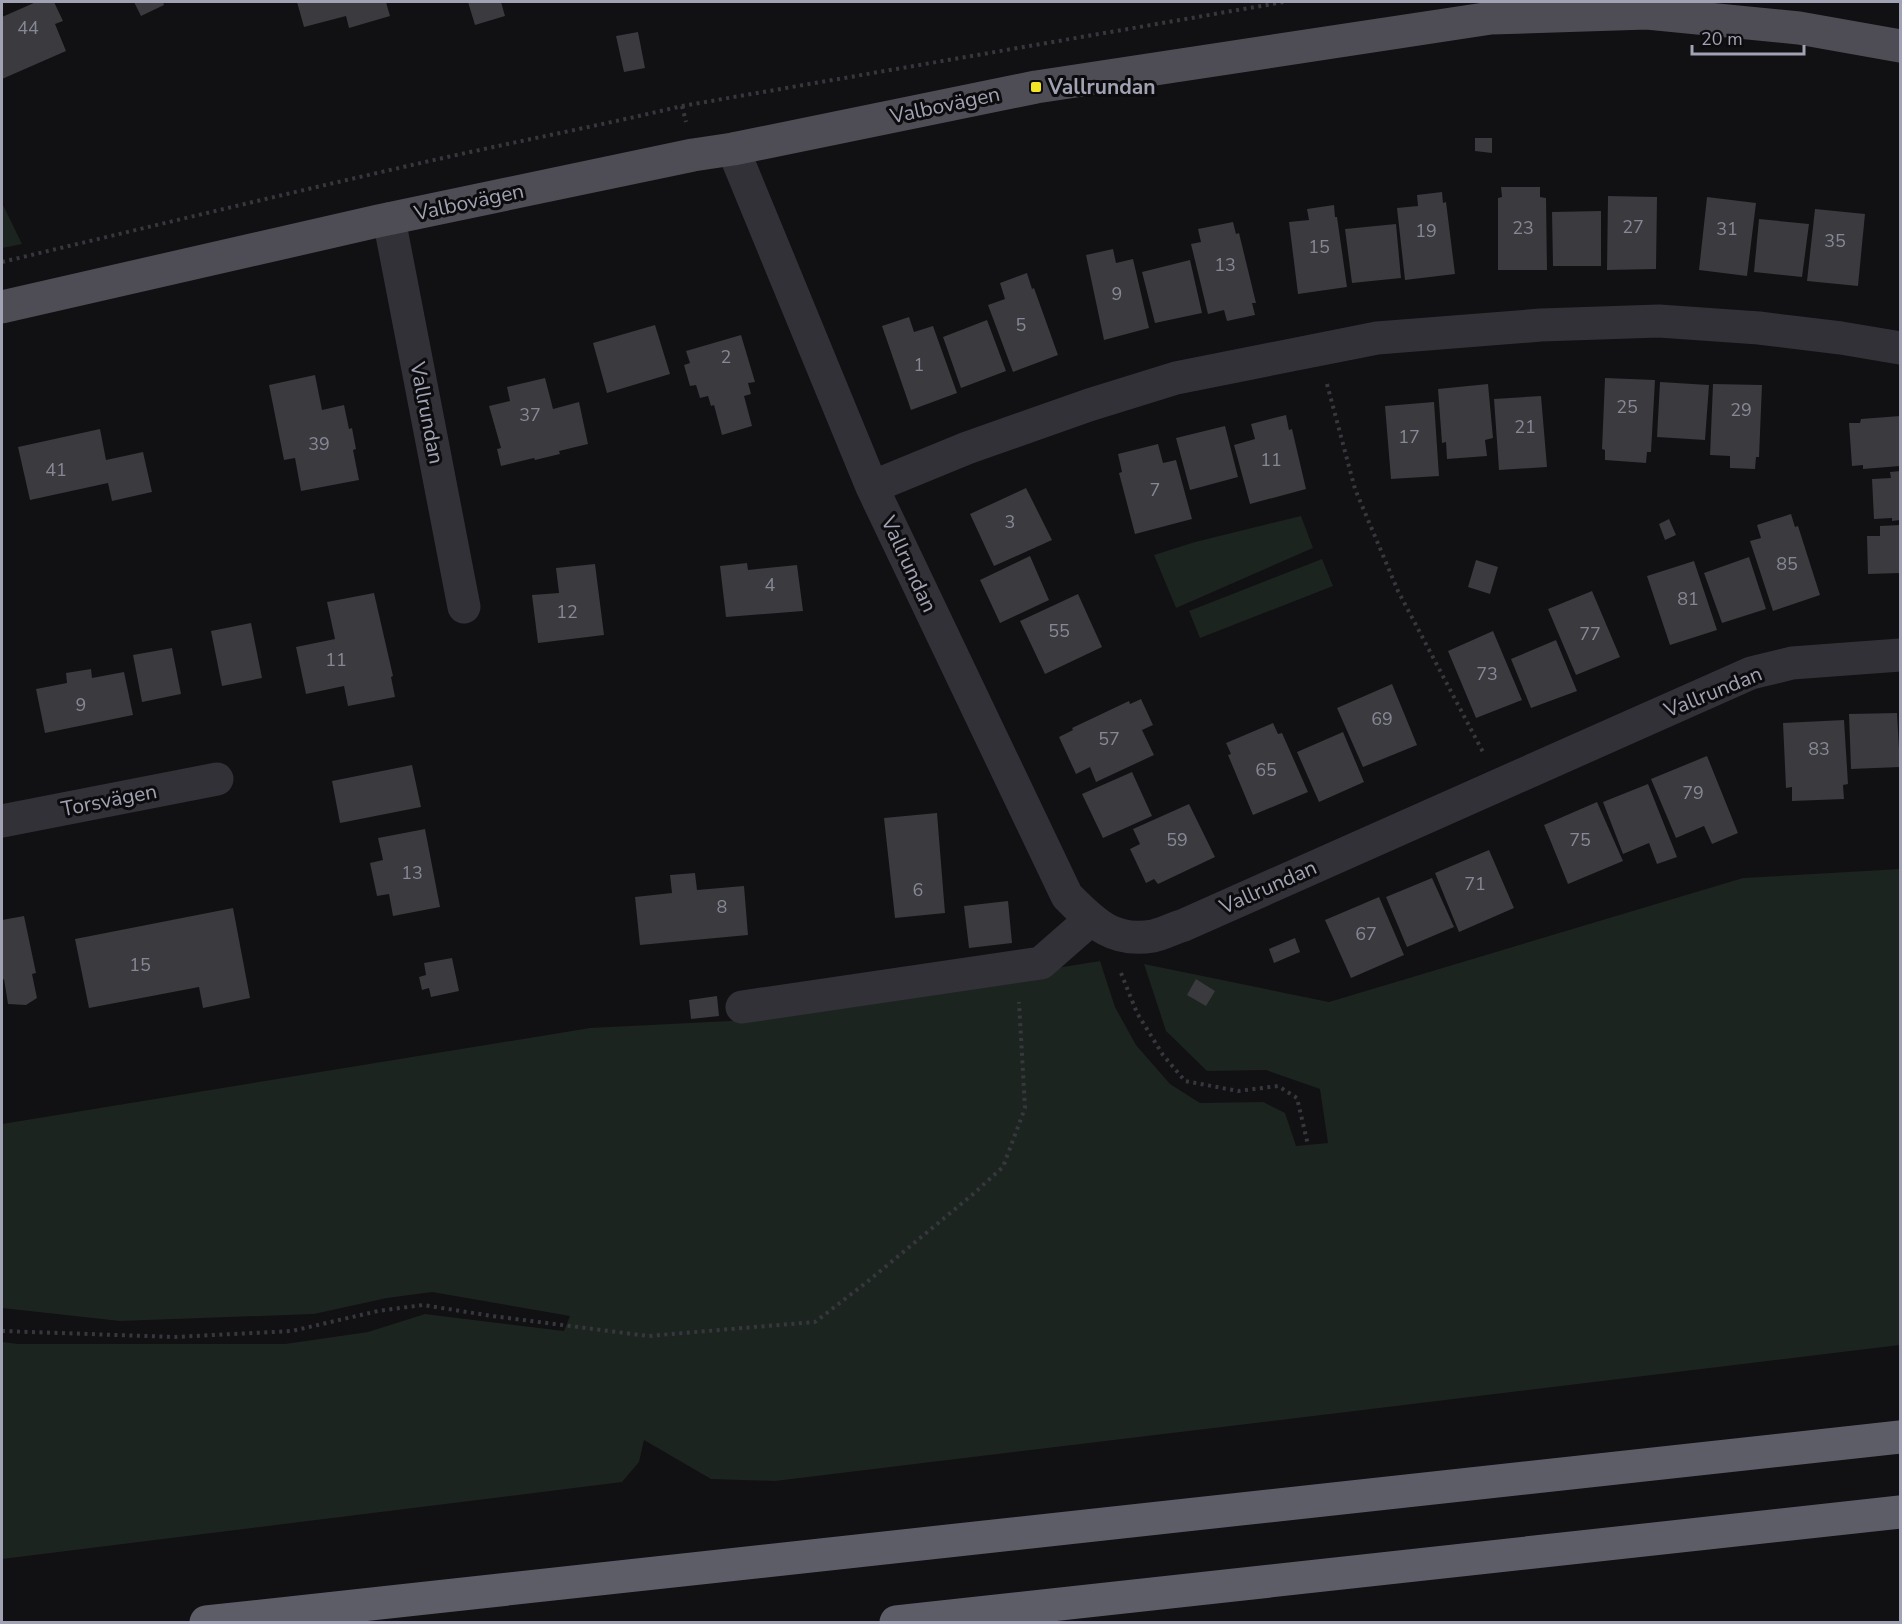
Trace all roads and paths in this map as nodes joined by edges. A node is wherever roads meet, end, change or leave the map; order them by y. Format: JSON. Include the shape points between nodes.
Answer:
{"nodes":[{"id":1,"x":1284,"y":2,"type":"edge"},
{"id":2,"x":1900,"y":46,"type":"edge"},
{"id":3,"x":733,"y":149,"type":"junction"},
{"id":4,"x":389,"y":219,"type":"junction"},
{"id":5,"x":2,"y":262,"type":"edge"},
{"id":6,"x":2,"y":307,"type":"edge"},
{"id":7,"x":1900,"y":348,"type":"edge"},
{"id":8,"x":1317,"y":349,"type":"junction"},
{"id":9,"x":872,"y":487,"type":"junction"},
{"id":10,"x":464,"y":606,"type":"dead end"},
{"id":11,"x":1900,"y":655,"type":"edge"},
{"id":12,"x":217,"y":779,"type":"dead end"},
{"id":13,"x":1500,"y":785,"type":"junction"},
{"id":14,"x":2,"y":821,"type":"edge"},
{"id":15,"x":1096,"y":924,"type":"junction"},
{"id":16,"x":1017,"y":967,"type":"junction"},
{"id":17,"x":742,"y":1007,"type":"dead end"},
{"id":18,"x":1308,"y":1145,"type":"dead end"},
{"id":19,"x":2,"y":1331,"type":"edge"},
{"id":20,"x":1900,"y":1437,"type":"edge"},
{"id":21,"x":1900,"y":1512,"type":"edge"},
{"id":22,"x":206,"y":1623,"type":"edge"},
{"id":23,"x":896,"y":1623,"type":"edge"}],
"edges":[{"from":1,"to":5,"type":"path","via":[[682,106]]},
{"from":2,"to":3,"type":"main road","name":"Valbovägen","via":[[1799,28],[1647,13],[1491,18],[1036,87]]},
{"from":3,"to":4,"type":"main road","name":"Valbovägen"},
{"from":3,"to":9,"type":"street","name":"Vallrundan"},
{"from":4,"to":6,"type":"main road","name":"Valbovägen"},
{"from":4,"to":10,"type":"street","name":"Vallrundan"},
{"from":7,"to":8,"type":"street","via":[[1759,328],[1659,321],[1377,338]]},
{"from":8,"to":9,"type":"street","via":[[1176,378],[967,448]]},
{"from":8,"to":13,"type":"path","via":[[1355,489],[1398,591]]},
{"from":9,"to":15,"type":"street","name":"Vallrundan","via":[[1066,896]]},
{"from":11,"to":13,"type":"street","name":"Vallrundan","via":[[1792,663],[1751,673]]},
{"from":12,"to":14,"type":"street","name":"Torsvägen"},
{"from":13,"to":15,"type":"street","name":"Vallrundan","via":[[1154,936],[1116,935]]},
{"from":15,"to":16,"type":"street","via":[[1041,963]]},
{"from":15,"to":18,"type":"path","via":[[1137,1013],[1185,1081],[1238,1091],[1278,1086],[1297,1098]]},
{"from":16,"to":17,"type":"street"},
{"from":16,"to":19,"type":"path","via":[[1025,1108],[1003,1167],[815,1322],[648,1336],[423,1305],[292,1331],[175,1337]]},
{"from":20,"to":22,"type":"highway"},
{"from":21,"to":23,"type":"highway"}]}
